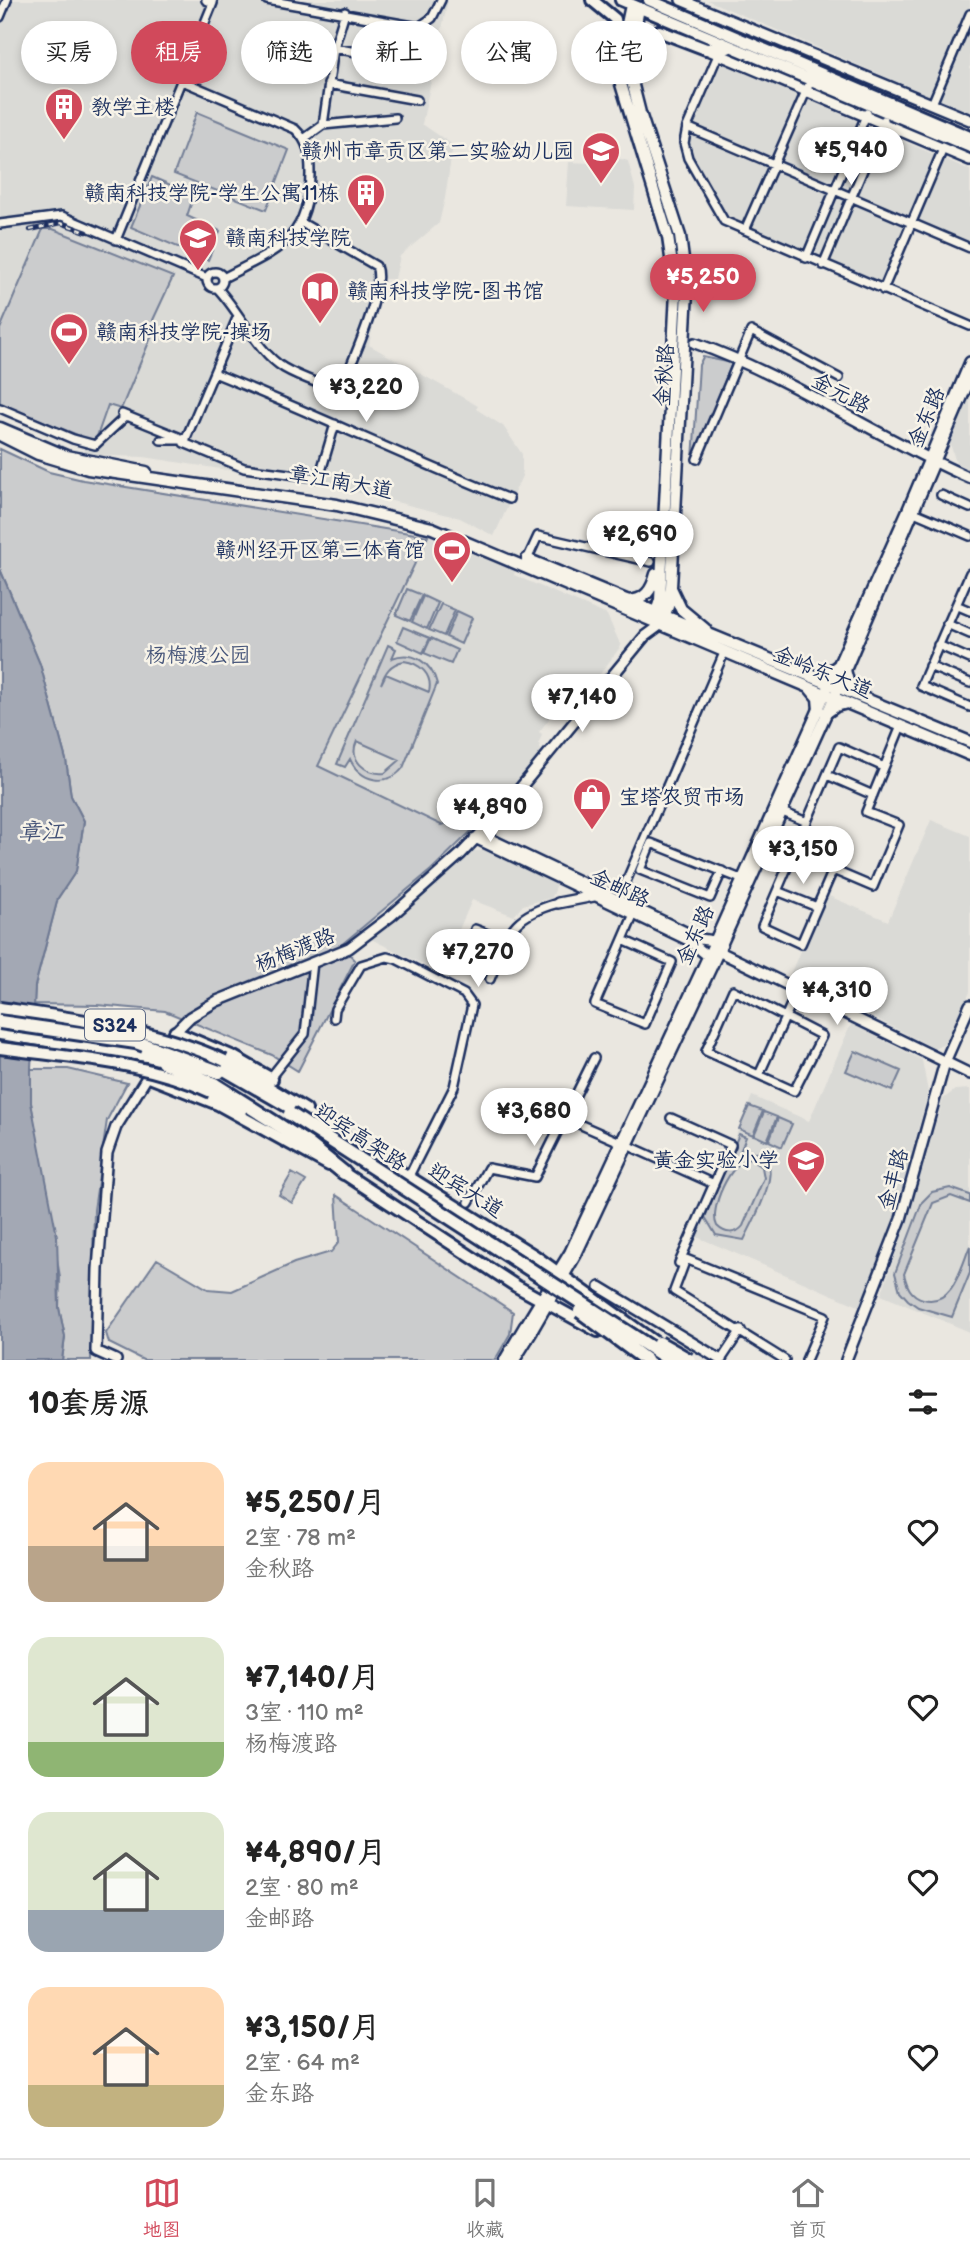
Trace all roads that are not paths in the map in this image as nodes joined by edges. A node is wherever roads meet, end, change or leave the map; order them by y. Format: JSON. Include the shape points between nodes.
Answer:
{"nodes":[{"id":1,"x":7,"y":0,"type":"edge"},
{"id":2,"x":267,"y":0,"type":"edge"},
{"id":3,"x":441,"y":0,"type":"edge"},
{"id":4,"x":592,"y":0,"type":"edge"},
{"id":5,"x":649,"y":0,"type":"edge"},
{"id":6,"x":681,"y":0,"type":"edge"},
{"id":7,"x":211,"y":1,"type":"edge"},
{"id":8,"x":633,"y":3,"type":"edge"},
{"id":9,"x":345,"y":12,"type":"junction"},
{"id":10,"x":970,"y":14,"type":"edge"},
{"id":11,"x":0,"y":17,"type":"edge"},
{"id":12,"x":203,"y":21,"type":"edge"},
{"id":13,"x":615,"y":21,"type":"edge"},
{"id":14,"x":628,"y":21,"type":"edge"},
{"id":15,"x":631,"y":21,"type":"edge"},
{"id":16,"x":667,"y":34,"type":"edge"},
{"id":17,"x":337,"y":38,"type":"edge"},
{"id":18,"x":733,"y":48,"type":"junction"},
{"id":19,"x":706,"y":50,"type":"junction"},
{"id":20,"x":718,"y":55,"type":"junction"},
{"id":21,"x":811,"y":80,"type":"junction"},
{"id":22,"x":178,"y":84,"type":"edge"},
{"id":23,"x":189,"y":84,"type":"edge"},
{"id":24,"x":328,"y":84,"type":"joint"},
{"id":25,"x":620,"y":84,"type":"edge"},
{"id":26,"x":634,"y":84,"type":"edge"},
{"id":27,"x":806,"y":92,"type":"junction"},
{"id":28,"x":417,"y":100,"type":"dead end"},
{"id":29,"x":932,"y":104,"type":"junction"},
{"id":30,"x":870,"y":105,"type":"junction"},
{"id":31,"x":887,"y":112,"type":"junction"},
{"id":32,"x":865,"y":116,"type":"junction"},
{"id":33,"x":395,"y":118,"type":"dead end"},
{"id":34,"x":970,"y":120,"type":"edge"},
{"id":35,"x":882,"y":124,"type":"junction"},
{"id":36,"x":323,"y":125,"type":"junction"},
{"id":37,"x":687,"y":127,"type":"junction"},
{"id":38,"x":970,"y":136,"type":"edge"},
{"id":39,"x":305,"y":138,"type":"junction"},
{"id":40,"x":970,"y":147,"type":"edge"},
{"id":41,"x":943,"y":149,"type":"junction"},
{"id":42,"x":970,"y":160,"type":"edge"},
{"id":43,"x":775,"y":164,"type":"junction"},
{"id":44,"x":835,"y":190,"type":"junction"},
{"id":45,"x":852,"y":197,"type":"junction"},
{"id":46,"x":302,"y":223,"type":"junction"},
{"id":47,"x":911,"y":223,"type":"junction"},
{"id":48,"x":0,"y":224,"type":"edge"},
{"id":49,"x":746,"y":230,"type":"junction"},
{"id":50,"x":116,"y":240,"type":"junction"},
{"id":51,"x":970,"y":248,"type":"edge"},
{"id":52,"x":806,"y":258,"type":"junction"},
{"id":53,"x":823,"y":265,"type":"junction"},
{"id":54,"x":207,"y":278,"type":"junction"},
{"id":55,"x":223,"y":278,"type":"junction"},
{"id":56,"x":217,"y":288,"type":"junction"},
{"id":57,"x":883,"y":290,"type":"junction"},
{"id":58,"x":237,"y":317,"type":"junction"},
{"id":59,"x":970,"y":326,"type":"edge"},
{"id":60,"x":695,"y":343,"type":"dead end"},
{"id":61,"x":738,"y":359,"type":"junction"},
{"id":62,"x":970,"y":362,"type":"edge"},
{"id":63,"x":214,"y":373,"type":"junction"},
{"id":64,"x":839,"y":379,"type":"dead end"},
{"id":65,"x":970,"y":379,"type":"edge"},
{"id":66,"x":0,"y":408,"type":"edge"},
{"id":67,"x":335,"y":424,"type":"junction"},
{"id":68,"x":0,"y":428,"type":"edge"},
{"id":69,"x":0,"y":435,"type":"edge"},
{"id":70,"x":161,"y":440,"type":"dead end"},
{"id":71,"x":186,"y":440,"type":"junction"},
{"id":72,"x":697,"y":459,"type":"dead end"},
{"id":73,"x":932,"y":461,"type":"junction"},
{"id":74,"x":77,"y":463,"type":"junction"},
{"id":75,"x":970,"y":478,"type":"edge"},
{"id":76,"x":940,"y":495,"type":"dead end"},
{"id":77,"x":509,"y":499,"type":"dead end"},
{"id":78,"x":970,"y":508,"type":"edge"},
{"id":79,"x":914,"y":512,"type":"junction"},
{"id":80,"x":970,"y":537,"type":"edge"},
{"id":81,"x":660,"y":552,"type":"junction"},
{"id":82,"x":526,"y":562,"type":"junction"},
{"id":83,"x":651,"y":562,"type":"dead end"},
{"id":84,"x":970,"y":573,"type":"edge"},
{"id":85,"x":968,"y":584,"type":"edge"},
{"id":86,"x":671,"y":587,"type":"junction"},
{"id":87,"x":627,"y":601,"type":"junction"},
{"id":88,"x":956,"y":605,"type":"junction"},
{"id":89,"x":970,"y":611,"type":"edge"},
{"id":90,"x":658,"y":620,"type":"junction"},
{"id":91,"x":947,"y":624,"type":"junction"},
{"id":92,"x":970,"y":634,"type":"edge"},
{"id":93,"x":717,"y":638,"type":"junction"},
{"id":94,"x":938,"y":645,"type":"junction"},
{"id":95,"x":724,"y":653,"type":"junction"},
{"id":96,"x":970,"y":659,"type":"edge"},
{"id":97,"x":929,"y":666,"type":"junction"},
{"id":98,"x":842,"y":667,"type":"junction"},
{"id":99,"x":809,"y":681,"type":"junction"},
{"id":100,"x":970,"y":683,"type":"edge"},
{"id":101,"x":832,"y":690,"type":"junction"},
{"id":102,"x":852,"y":698,"type":"junction"},
{"id":103,"x":970,"y":707,"type":"edge"},
{"id":104,"x":823,"y":711,"type":"junction"},
{"id":105,"x":901,"y":726,"type":"junction"},
{"id":106,"x":970,"y":742,"type":"edge"},
{"id":107,"x":970,"y":755,"type":"edge"},
{"id":108,"x":884,"y":767,"type":"junction"},
{"id":109,"x":827,"y":775,"type":"junction"},
{"id":110,"x":873,"y":795,"type":"junction"},
{"id":111,"x":780,"y":811,"type":"junction"},
{"id":112,"x":807,"y":822,"type":"junction"},
{"id":113,"x":477,"y":836,"type":"junction"},
{"id":114,"x":793,"y":853,"type":"junction"},
{"id":115,"x":833,"y":870,"type":"junction"},
{"id":116,"x":722,"y":872,"type":"junction"},
{"id":117,"x":741,"y":879,"type":"junction"},
{"id":118,"x":563,"y":880,"type":"junction"},
{"id":119,"x":778,"y":891,"type":"junction"},
{"id":120,"x":596,"y":896,"type":"junction"},
{"id":121,"x":617,"y":902,"type":"junction"},
{"id":122,"x":558,"y":903,"type":"junction"},
{"id":123,"x":817,"y":907,"type":"junction"},
{"id":124,"x":634,"y":914,"type":"junction"},
{"id":125,"x":475,"y":929,"type":"dead end"},
{"id":126,"x":623,"y":940,"type":"junction"},
{"id":127,"x":506,"y":941,"type":"junction"},
{"id":128,"x":714,"y":941,"type":"junction"},
{"id":129,"x":718,"y":951,"type":"junction"},
{"id":130,"x":708,"y":956,"type":"junction"},
{"id":131,"x":313,"y":962,"type":"junction"},
{"id":132,"x":490,"y":979,"type":"dead end"},
{"id":133,"x":798,"y":989,"type":"junction"},
{"id":134,"x":970,"y":1005,"type":"edge"},
{"id":135,"x":0,"y":1008,"type":"edge"},
{"id":136,"x":785,"y":1016,"type":"junction"},
{"id":137,"x":334,"y":1018,"type":"dead end"},
{"id":138,"x":0,"y":1022,"type":"edge"},
{"id":139,"x":175,"y":1032,"type":"junction"},
{"id":140,"x":0,"y":1033,"type":"edge"},
{"id":141,"x":0,"y":1048,"type":"edge"},
{"id":142,"x":149,"y":1050,"type":"junction"},
{"id":143,"x":594,"y":1058,"type":"dead end"},
{"id":144,"x":945,"y":1062,"type":"junction"},
{"id":145,"x":274,"y":1073,"type":"dead end"},
{"id":146,"x":970,"y":1074,"type":"edge"},
{"id":147,"x":759,"y":1075,"type":"junction"},
{"id":148,"x":147,"y":1076,"type":"junction"},
{"id":149,"x":218,"y":1076,"type":"junction"},
{"id":150,"x":287,"y":1097,"type":"junction"},
{"id":151,"x":522,"y":1099,"type":"dead end"},
{"id":152,"x":288,"y":1117,"type":"junction"},
{"id":153,"x":565,"y":1118,"type":"junction"},
{"id":154,"x":671,"y":1118,"type":"dead end"},
{"id":155,"x":354,"y":1143,"type":"junction"},
{"id":156,"x":623,"y":1144,"type":"junction"},
{"id":157,"x":344,"y":1173,"type":"junction"},
{"id":158,"x":409,"y":1177,"type":"junction"},
{"id":159,"x":714,"y":1184,"type":"junction"},
{"id":160,"x":469,"y":1202,"type":"dead end"},
{"id":161,"x":680,"y":1263,"type":"dead end"},
{"id":162,"x":559,"y":1278,"type":"junction"},
{"id":163,"x":600,"y":1287,"type":"dead end"},
{"id":164,"x":545,"y":1301,"type":"junction"},
{"id":165,"x":580,"y":1311,"type":"junction"},
{"id":166,"x":528,"y":1329,"type":"junction"},
{"id":167,"x":741,"y":1330,"type":"junction"},
{"id":168,"x":116,"y":1360,"type":"edge"},
{"id":169,"x":505,"y":1360,"type":"edge"},
{"id":170,"x":514,"y":1360,"type":"edge"},
{"id":171,"x":646,"y":1360,"type":"edge"},
{"id":172,"x":657,"y":1360,"type":"edge"},
{"id":173,"x":670,"y":1360,"type":"edge"},
{"id":174,"x":681,"y":1360,"type":"edge"},
{"id":175,"x":689,"y":1360,"type":"edge"},
{"id":176,"x":721,"y":1360,"type":"edge"},
{"id":177,"x":785,"y":1360,"type":"edge"},
{"id":178,"x":806,"y":1360,"type":"edge"},
{"id":179,"x":846,"y":1360,"type":"edge"}],
"edges":[{"from":1,"to":11,"type":"street"},
{"from":2,"to":9,"type":"street"},
{"from":3,"to":9,"type":"street","via":[[432,18],[419,27]]},
{"from":4,"to":13,"type":"main road"},
{"from":5,"to":38,"type":"main road"},
{"from":6,"to":29,"type":"street"},
{"from":7,"to":12,"type":"street"},
{"from":8,"to":14,"type":"main road","name":"金秋路"},
{"from":8,"to":15,"type":"main road","name":"金秋路"},
{"from":8,"to":18,"type":"main road"},
{"from":9,"to":17,"type":"street"},
{"from":10,"to":29,"type":"street"},
{"from":16,"to":19,"type":"main road"},
{"from":18,"to":19,"type":"main road"},
{"from":18,"to":21,"type":"main road"},
{"from":19,"to":20,"type":"street"},
{"from":20,"to":27,"type":"street"},
{"from":20,"to":37,"type":"street"},
{"from":21,"to":27,"type":"street"},
{"from":21,"to":30,"type":"main road"},
{"from":22,"to":50,"type":"street"},
{"from":23,"to":39,"type":"street","via":[[295,129]]},
{"from":24,"to":28,"type":"street"},
{"from":24,"to":36,"type":"street"},
{"from":25,"to":81,"type":"main road","name":"金秋路","via":[[668,237],[676,292]]},
{"from":26,"to":86,"type":"main road","name":"金秋路","via":[[680,236],[687,290]]},
{"from":27,"to":32,"type":"street"},
{"from":27,"to":43,"type":"street"},
{"from":29,"to":34,"type":"street"},
{"from":30,"to":31,"type":"main road"},
{"from":30,"to":32,"type":"street"},
{"from":31,"to":35,"type":"street"},
{"from":31,"to":40,"type":"main road"},
{"from":32,"to":35,"type":"street"},
{"from":32,"to":44,"type":"street"},
{"from":33,"to":36,"type":"street"},
{"from":35,"to":41,"type":"street"},
{"from":35,"to":45,"type":"street"},
{"from":36,"to":39,"type":"street"},
{"from":37,"to":43,"type":"street"},
{"from":37,"to":49,"type":"street","via":[[684,144],[688,158],[724,221]]},
{"from":39,"to":46,"type":"street","via":[[310,187]]},
{"from":41,"to":42,"type":"street"},
{"from":41,"to":47,"type":"street"},
{"from":43,"to":44,"type":"street"},
{"from":43,"to":49,"type":"street"},
{"from":44,"to":45,"type":"street"},
{"from":44,"to":52,"type":"street"},
{"from":45,"to":47,"type":"street"},
{"from":45,"to":53,"type":"street"},
{"from":46,"to":55,"type":"street","via":[[273,254]]},
{"from":46,"to":58,"type":"street","via":[[376,266],[379,274],[340,392],[282,367]]},
{"from":47,"to":51,"type":"street"},
{"from":47,"to":57,"type":"street"},
{"from":48,"to":50,"type":"street","via":[[62,216]]},
{"from":49,"to":52,"type":"street"},
{"from":50,"to":54,"type":"street"},
{"from":52,"to":53,"type":"street"},
{"from":53,"to":57,"type":"street"},
{"from":54,"to":55,"type":"street","via":[[215,272]]},
{"from":54,"to":56,"type":"street","via":[[208,285]]},
{"from":55,"to":56,"type":"street"},
{"from":56,"to":58,"type":"street","via":[[232,303]]},
{"from":57,"to":59,"type":"street"},
{"from":58,"to":63,"type":"street"},
{"from":60,"to":61,"type":"street","name":"金元路"},
{"from":61,"to":64,"type":"street","via":[[751,331]]},
{"from":61,"to":72,"type":"street"},
{"from":61,"to":73,"type":"street","name":"金元路"},
{"from":62,"to":73,"type":"street","name":"金东路"},
{"from":63,"to":67,"type":"street"},
{"from":63,"to":71,"type":"street"},
{"from":65,"to":73,"type":"street","name":"金东路"},
{"from":66,"to":71,"type":"street","via":[[95,445],[123,416]]},
{"from":67,"to":71,"type":"street","via":[[318,478],[244,468],[184,443]]},
{"from":67,"to":77,"type":"street","via":[[398,455]]},
{"from":68,"to":74,"type":"main road","name":"章江南大道"},
{"from":69,"to":74,"type":"main road","name":"章江南大道","via":[[38,454]]},
{"from":70,"to":71,"type":"street"},
{"from":73,"to":75,"type":"street","name":"金元路"},
{"from":73,"to":79,"type":"street","name":"金东路"},
{"from":73,"to":98,"type":"street","name":"金东路"},
{"from":74,"to":82,"type":"main road","name":"章江南大道","via":[[407,517]]},
{"from":76,"to":78,"type":"street"},
{"from":79,"to":80,"type":"street"},
{"from":79,"to":98,"type":"street","name":"金东路"},
{"from":81,"to":87,"type":"main road","via":[[648,593],[637,601]]},
{"from":81,"to":90,"type":"main road","name":"金秋路"},
{"from":82,"to":83,"type":"street","via":[[538,536]]},
{"from":82,"to":87,"type":"main road","name":"章江南大道"},
{"from":82,"to":90,"type":"main road","name":"章江南大道"},
{"from":84,"to":85,"type":"street"},
{"from":85,"to":88,"type":"street"},
{"from":86,"to":90,"type":"main road","name":"金秋路"},
{"from":86,"to":93,"type":"main road","via":[[681,609]]},
{"from":87,"to":90,"type":"main road","name":"章江南大道"},
{"from":88,"to":89,"type":"street"},
{"from":88,"to":91,"type":"street"},
{"from":90,"to":93,"type":"main road","name":"金岭东大道"},
{"from":90,"to":95,"type":"main road","name":"金岭东大道"},
{"from":90,"to":113,"type":"street","name":"杨梅渡路"},
{"from":91,"to":92,"type":"street"},
{"from":91,"to":94,"type":"street"},
{"from":93,"to":99,"type":"main road","name":"金岭东大道"},
{"from":94,"to":96,"type":"street"},
{"from":94,"to":97,"type":"street"},
{"from":95,"to":99,"type":"main road","name":"金岭东大道"},
{"from":95,"to":121,"type":"street"},
{"from":97,"to":100,"type":"street"},
{"from":97,"to":103,"type":"street","via":[[921,686]]},
{"from":98,"to":99,"type":"main road"},
{"from":98,"to":101,"type":"street","name":"金东路"},
{"from":98,"to":102,"type":"main road"},
{"from":99,"to":101,"type":"main road","name":"金岭东大道"},
{"from":99,"to":104,"type":"main road"},
{"from":101,"to":102,"type":"main road","name":"金岭东大道"},
{"from":101,"to":104,"type":"street","name":"金东路"},
{"from":102,"to":104,"type":"main road"},
{"from":102,"to":105,"type":"main road","name":"金岭东大道"},
{"from":102,"to":106,"type":"main road","name":"金岭东大道"},
{"from":104,"to":111,"type":"street","name":"金东路"},
{"from":104,"to":117,"type":"street","name":"金东路"},
{"from":105,"to":107,"type":"main road","name":"金岭东大道"},
{"from":105,"to":108,"type":"street"},
{"from":108,"to":109,"type":"street","via":[[839,747]]},
{"from":108,"to":110,"type":"street"},
{"from":109,"to":110,"type":"street"},
{"from":109,"to":112,"type":"street"},
{"from":110,"to":115,"type":"street","via":[[866,812],[900,825],[873,887]]},
{"from":111,"to":112,"type":"street"},
{"from":111,"to":129,"type":"street","name":"金东路"},
{"from":112,"to":114,"type":"street"},
{"from":113,"to":118,"type":"street","name":"金邮路"},
{"from":113,"to":121,"type":"street","name":"金邮路"},
{"from":113,"to":131,"type":"street","name":"杨梅渡路","via":[[391,916],[356,942]]},
{"from":114,"to":115,"type":"street"},
{"from":114,"to":119,"type":"street"},
{"from":115,"to":123,"type":"street"},
{"from":116,"to":116,"type":"street","via":[[651,843],[640,870],[710,898]]},
{"from":116,"to":117,"type":"street"},
{"from":117,"to":128,"type":"street","name":"金东路"},
{"from":118,"to":120,"type":"street","name":"金邮路"},
{"from":118,"to":122,"type":"street","via":[[564,894]]},
{"from":119,"to":123,"type":"street"},
{"from":119,"to":123,"type":"street","via":[[762,926],[802,944]]},
{"from":120,"to":121,"type":"street","name":"金邮路"},
{"from":120,"to":122,"type":"street"},
{"from":121,"to":124,"type":"street","name":"金邮路"},
{"from":121,"to":128,"type":"street","name":"金邮路"},
{"from":122,"to":127,"type":"street","via":[[532,910],[515,922]]},
{"from":124,"to":126,"type":"street"},
{"from":124,"to":130,"type":"street","name":"金邮路","via":[[688,940]]},
{"from":125,"to":127,"type":"street"},
{"from":126,"to":126,"type":"street","via":[[595,1003],[645,1024],[672,962]]},
{"from":127,"to":132,"type":"street"},
{"from":128,"to":130,"type":"street","name":"金东路"},
{"from":129,"to":133,"type":"street"},
{"from":129,"to":156,"type":"street","name":"金东路"},
{"from":130,"to":156,"type":"street","name":"金东路"},
{"from":131,"to":139,"type":"street","name":"杨梅渡路","via":[[217,1001]]},
{"from":131,"to":145,"type":"street","via":[[305,1034]]},
{"from":133,"to":136,"type":"street"},
{"from":133,"to":144,"type":"street"},
{"from":134,"to":144,"type":"street","name":"金丰路"},
{"from":135,"to":149,"type":"main road","number":"S324","bridge":true,"via":[[120,1026],[178,1042]]},
{"from":136,"to":147,"type":"street"},
{"from":136,"to":147,"type":"street","via":[[822,1036],[794,1091]]},
{"from":136,"to":147,"type":"street","via":[[733,990],[706,1051]]},
{"from":137,"to":158,"type":"street","via":[[361,965],[387,957],[464,994],[472,1005],[454,1087]]},
{"from":138,"to":142,"type":"highway","bridge":true},
{"from":139,"to":148,"type":"street","name":"杨梅渡路"},
{"from":139,"to":150,"type":"main road","via":[[256,1069]]},
{"from":140,"to":142,"type":"highway"},
{"from":141,"to":149,"type":"main road","number":"S324","bridge":true,"via":[[134,1066],[176,1077]]},
{"from":142,"to":149,"type":"highway","bridge":true},
{"from":142,"to":149,"type":"highway","bridge":true,"via":[[185,1053]]},
{"from":143,"to":153,"type":"street"},
{"from":144,"to":146,"type":"street"},
{"from":144,"to":179,"type":"street","name":"金丰路","via":[[901,1219]]},
{"from":148,"to":157,"type":"main road","via":[[218,1104]]},
{"from":148,"to":168,"type":"street","name":"杨梅渡路","via":[[116,1127],[107,1153],[96,1351]]},
{"from":149,"to":150,"type":"main road","name":"迎宾大道","number":"S324"},
{"from":149,"to":152,"type":"highway","name":"迎宾高架路"},
{"from":149,"to":155,"type":"highway"},
{"from":149,"to":157,"type":"highway"},
{"from":150,"to":155,"type":"main road","name":"迎宾大道","number":"S324"},
{"from":151,"to":153,"type":"street"},
{"from":152,"to":162,"type":"highway","name":"迎宾高架路","bridge":true},
{"from":152,"to":165,"type":"highway","name":"迎宾高架路"},
{"from":153,"to":156,"type":"street"},
{"from":153,"to":160,"type":"street","via":[[535,1177],[488,1168]]},
{"from":154,"to":159,"type":"street","via":[[731,1144]]},
{"from":155,"to":158,"type":"main road","name":"迎宾大道","number":"S324"},
{"from":156,"to":159,"type":"street"},
{"from":156,"to":162,"type":"street","name":"金东路"},
{"from":157,"to":164,"type":"main road"},
{"from":158,"to":162,"type":"main road","name":"迎宾大道","number":"S324"},
{"from":159,"to":161,"type":"street"},
{"from":162,"to":164,"type":"street","name":"金东路"},
{"from":162,"to":173,"type":"highway","name":"迎宾高架路","bridge":true},
{"from":162,"to":174,"type":"main road","name":"迎宾大道","number":"S324"},
{"from":162,"to":175,"type":"highway","bridge":true},
{"from":163,"to":176,"type":"street"},
{"from":164,"to":166,"type":"street","name":"金东路"},
{"from":164,"to":171,"type":"main road"},
{"from":165,"to":171,"type":"highway","bridge":true},
{"from":165,"to":172,"type":"highway","name":"迎宾高架路","bridge":true},
{"from":166,"to":169,"type":"main road","name":"金东路"},
{"from":166,"to":170,"type":"main road","name":"金东路"},
{"from":167,"to":176,"type":"street"},
{"from":167,"to":177,"type":"street"},
{"from":167,"to":178,"type":"street","via":[[674,1291],[687,1259],[825,1316]]}]}
